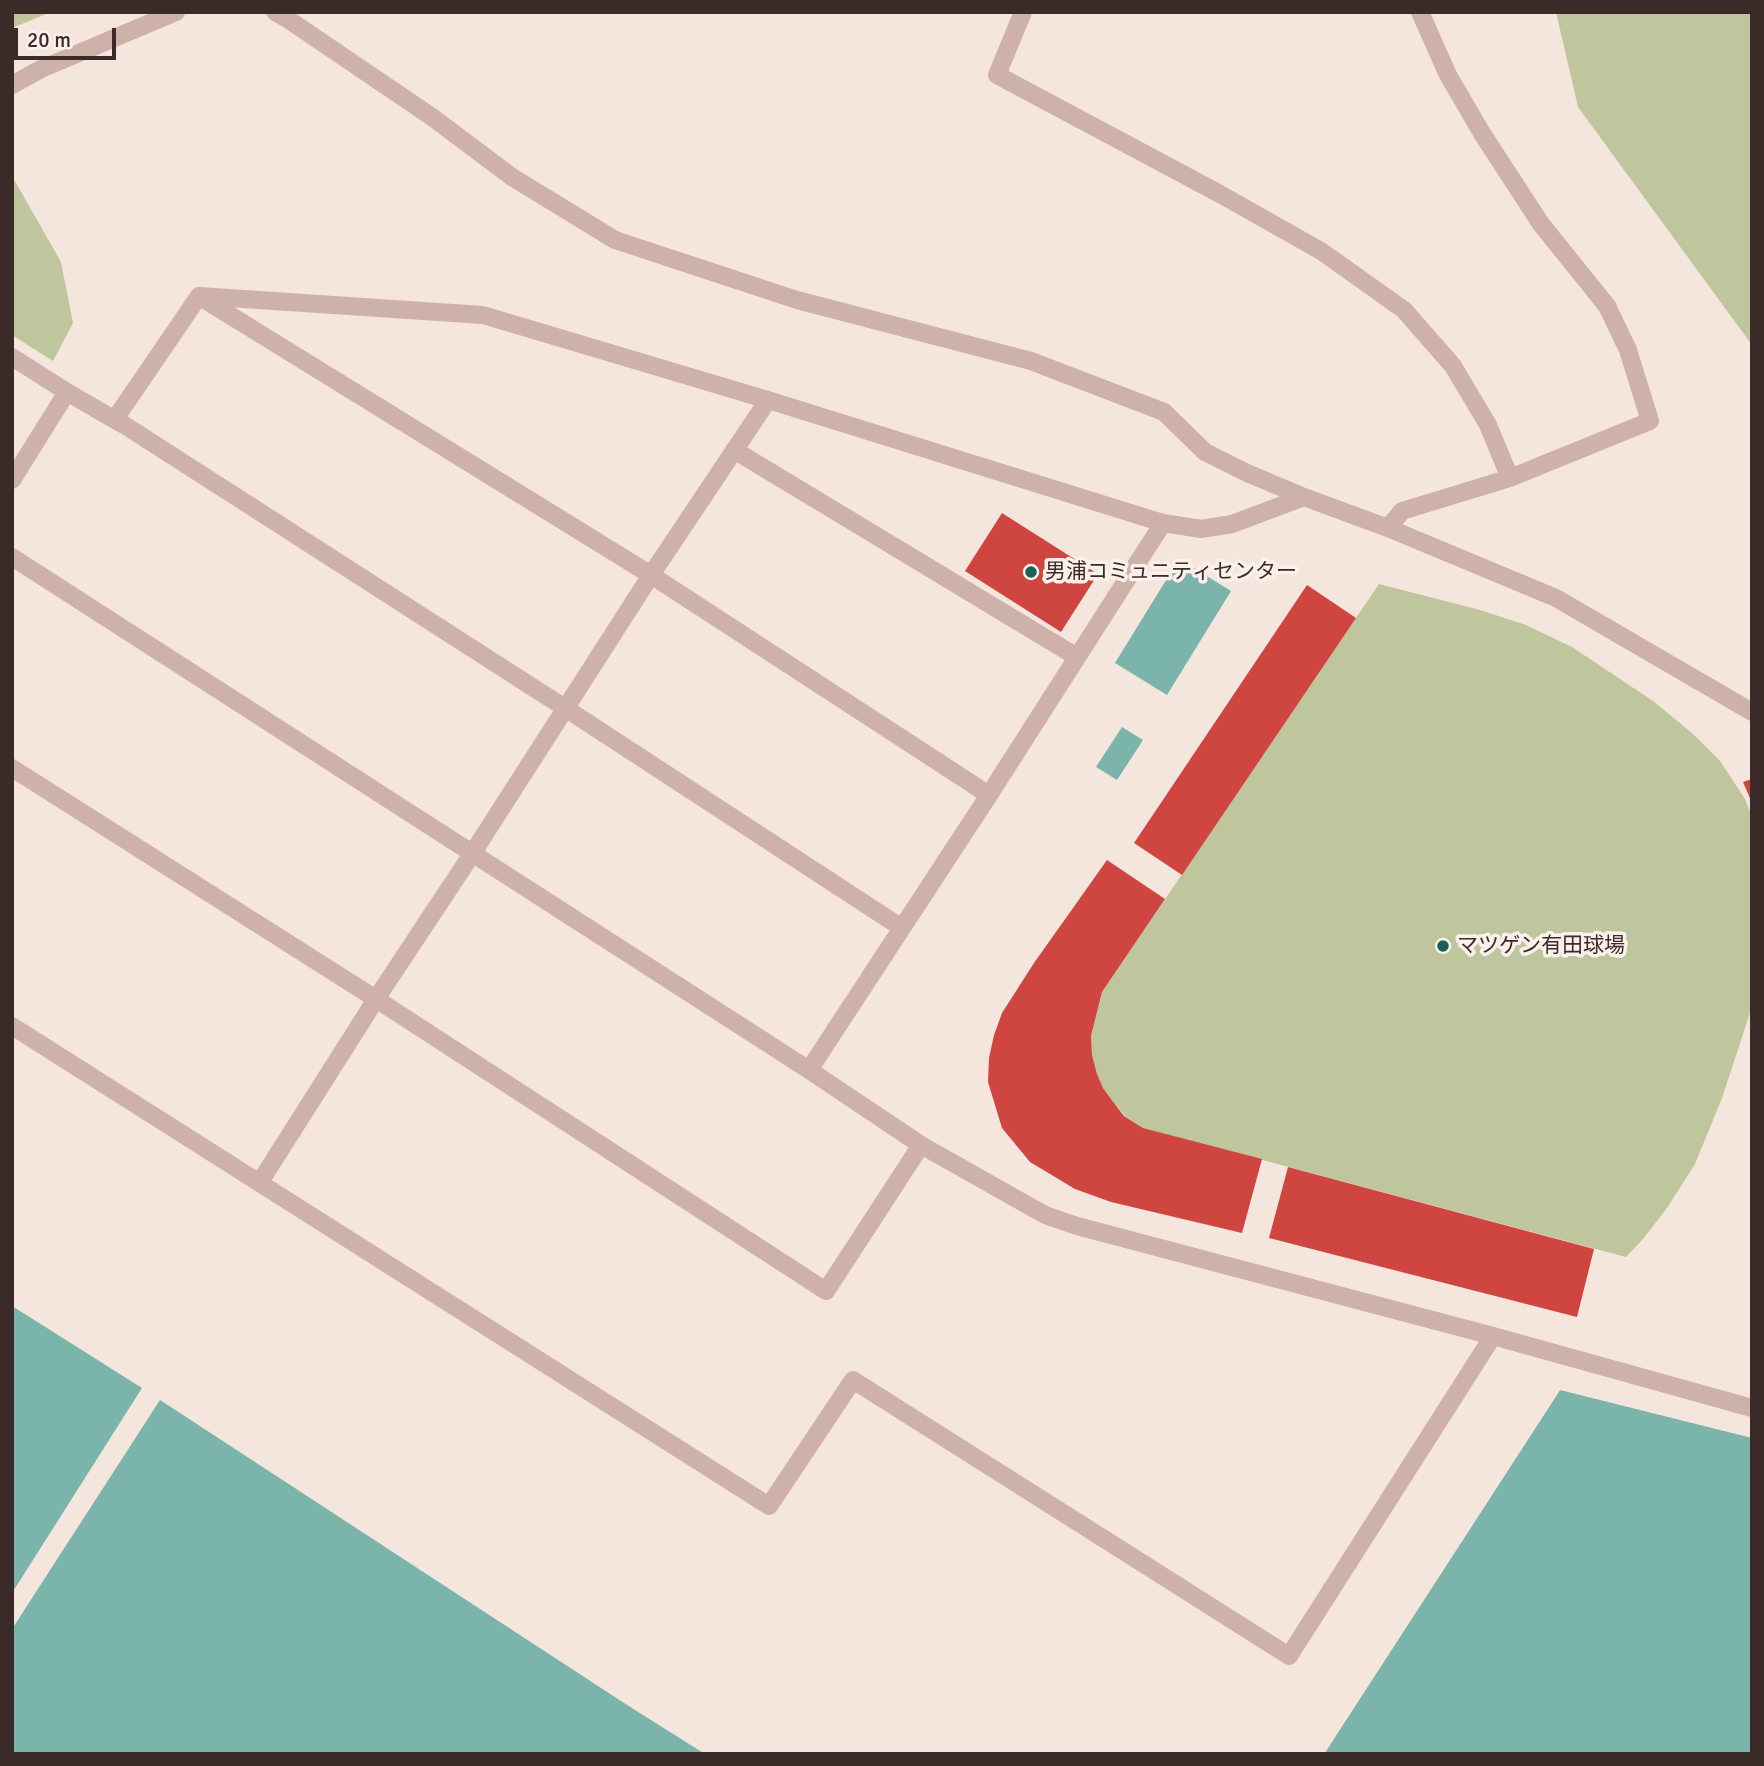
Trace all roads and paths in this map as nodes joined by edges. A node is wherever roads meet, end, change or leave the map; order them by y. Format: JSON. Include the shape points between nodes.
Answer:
{"nodes":[{"id":1,"x":176,"y":12,"type":"edge"},
{"id":2,"x":1023,"y":12,"type":"edge"},
{"id":3,"x":1420,"y":12,"type":"edge"},
{"id":4,"x":286,"y":15,"type":"edge"},
{"id":5,"x":12,"y":85,"type":"edge"},
{"id":6,"x":199,"y":296,"type":"junction"},
{"id":7,"x":12,"y":357,"type":"edge"},
{"id":8,"x":67,"y":393,"type":"junction"},
{"id":9,"x":768,"y":400,"type":"junction"},
{"id":10,"x":122,"y":424,"type":"junction"},
{"id":11,"x":734,"y":450,"type":"junction"},
{"id":12,"x":1510,"y":478,"type":"junction"},
{"id":13,"x":12,"y":480,"type":"edge"},
{"id":14,"x":1304,"y":497,"type":"junction"},
{"id":15,"x":1163,"y":523,"type":"junction"},
{"id":16,"x":1388,"y":527,"type":"junction"},
{"id":17,"x":12,"y":557,"type":"edge"},
{"id":18,"x":651,"y":575,"type":"junction"},
{"id":19,"x":1077,"y":657,"type":"junction"},
{"id":20,"x":565,"y":708,"type":"junction"},
{"id":21,"x":1752,"y":712,"type":"edge"},
{"id":22,"x":12,"y":768,"type":"edge"},
{"id":23,"x":989,"y":795,"type":"junction"},
{"id":24,"x":472,"y":854,"type":"junction"},
{"id":25,"x":902,"y":928,"type":"junction"},
{"id":26,"x":376,"y":999,"type":"junction"},
{"id":27,"x":12,"y":1026,"type":"edge"},
{"id":28,"x":809,"y":1070,"type":"junction"},
{"id":29,"x":921,"y":1145,"type":"junction"},
{"id":30,"x":260,"y":1182,"type":"junction"},
{"id":31,"x":1493,"y":1336,"type":"junction"},
{"id":32,"x":1752,"y":1408,"type":"edge"}],
"edges":[{"from":1,"to":5,"type":"street"},
{"from":2,"to":12,"type":"street","via":[[997,75],[1321,251],[1404,310],[1453,366],[1488,425]]},
{"from":3,"to":12,"type":"street","via":[[1448,75],[1483,135],[1541,224],[1607,306],[1628,350],[1650,421]]},
{"from":4,"to":14,"type":"street","via":[[512,177],[615,240],[797,300],[1031,361],[1164,412],[1205,452]]},
{"from":6,"to":9,"type":"street","via":[[482,315]]},
{"from":6,"to":10,"type":"street","via":[[115,419]]},
{"from":6,"to":18,"type":"street"},
{"from":7,"to":8,"type":"street"},
{"from":8,"to":10,"type":"street"},
{"from":8,"to":13,"type":"street"},
{"from":9,"to":11,"type":"street"},
{"from":9,"to":15,"type":"street"},
{"from":10,"to":20,"type":"street"},
{"from":11,"to":18,"type":"street"},
{"from":11,"to":19,"type":"street"},
{"from":12,"to":16,"type":"street","via":[[1402,511]]},
{"from":14,"to":15,"type":"street","via":[[1232,524],[1200,529]]},
{"from":14,"to":16,"type":"street"},
{"from":15,"to":19,"type":"street"},
{"from":16,"to":21,"type":"street","via":[[1556,598]]},
{"from":17,"to":24,"type":"street"},
{"from":18,"to":20,"type":"street"},
{"from":18,"to":23,"type":"street"},
{"from":19,"to":23,"type":"street"},
{"from":20,"to":24,"type":"street"},
{"from":20,"to":25,"type":"street"},
{"from":22,"to":26,"type":"street"},
{"from":23,"to":25,"type":"street"},
{"from":24,"to":26,"type":"street"},
{"from":24,"to":28,"type":"street"},
{"from":25,"to":28,"type":"street"},
{"from":26,"to":29,"type":"street","via":[[826,1292]]},
{"from":26,"to":30,"type":"street"},
{"from":27,"to":30,"type":"street"},
{"from":28,"to":29,"type":"street"},
{"from":29,"to":31,"type":"street","via":[[1056,1219]]},
{"from":30,"to":31,"type":"street","via":[[769,1506],[853,1380],[1289,1656]]},
{"from":31,"to":32,"type":"street"}]}
